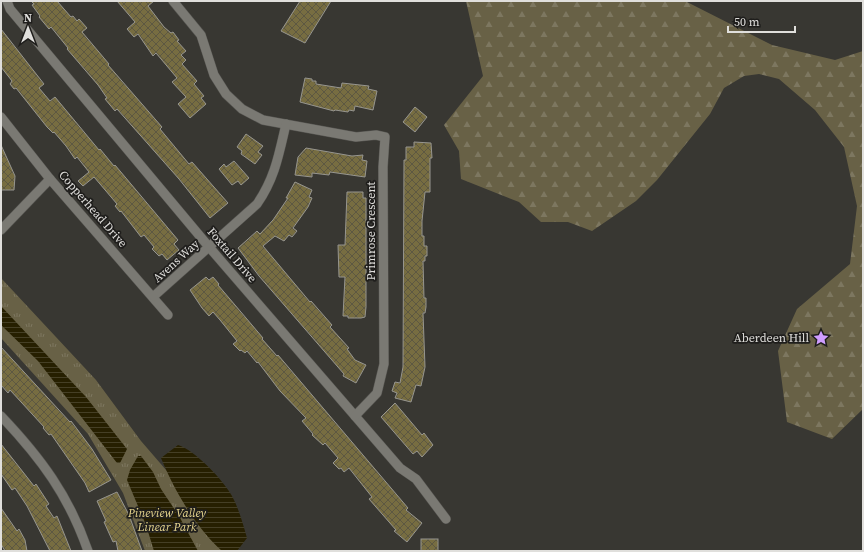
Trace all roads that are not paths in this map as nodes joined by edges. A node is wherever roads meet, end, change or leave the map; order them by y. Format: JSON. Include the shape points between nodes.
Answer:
{"nodes":[{"id":1,"x":7,"y":1,"type":"edge"},
{"id":2,"x":172,"y":1,"type":"edge"},
{"id":3,"x":1,"y":117,"type":"edge"},
{"id":4,"x":286,"y":124,"type":"junction"},
{"id":5,"x":50,"y":179,"type":"junction"},
{"id":6,"x":1,"y":230,"type":"edge"},
{"id":7,"x":209,"y":247,"type":"junction"},
{"id":8,"x":154,"y":296,"type":"junction"},
{"id":9,"x":168,"y":315,"type":"dead end"},
{"id":10,"x":1,"y":416,"type":"edge"},
{"id":11,"x":355,"y":416,"type":"junction"},
{"id":12,"x":446,"y":519,"type":"dead end"},
{"id":13,"x":88,"y":551,"type":"edge"}],
"edges":[{"from":1,"to":7,"type":"street","name":"Foxtail Drive","via":[[10,9]]},
{"from":2,"to":4,"type":"street","via":[[201,35],[214,75],[226,94],[242,109],[263,120]]},
{"from":3,"to":5,"type":"street","name":"Copperhead Drive"},
{"from":4,"to":7,"type":"street","name":"Avens Way","via":[[276,168],[268,188],[257,204]]},
{"from":4,"to":11,"type":"street","name":"Primrose Crescent","via":[[356,137],[385,137],[384,364],[377,393]]},
{"from":5,"to":6,"type":"street"},
{"from":5,"to":8,"type":"street","name":"Copperhead Drive"},
{"from":7,"to":8,"type":"street","name":"Avens Way"},
{"from":7,"to":11,"type":"street","name":"Foxtail Drive"},
{"from":8,"to":9,"type":"street","name":"Copperhead Drive"},
{"from":10,"to":13,"type":"street","via":[[30,447],[58,485],[80,528]]},
{"from":11,"to":12,"type":"street","name":"Foxtail Drive","via":[[400,468],[416,479]]}]}
